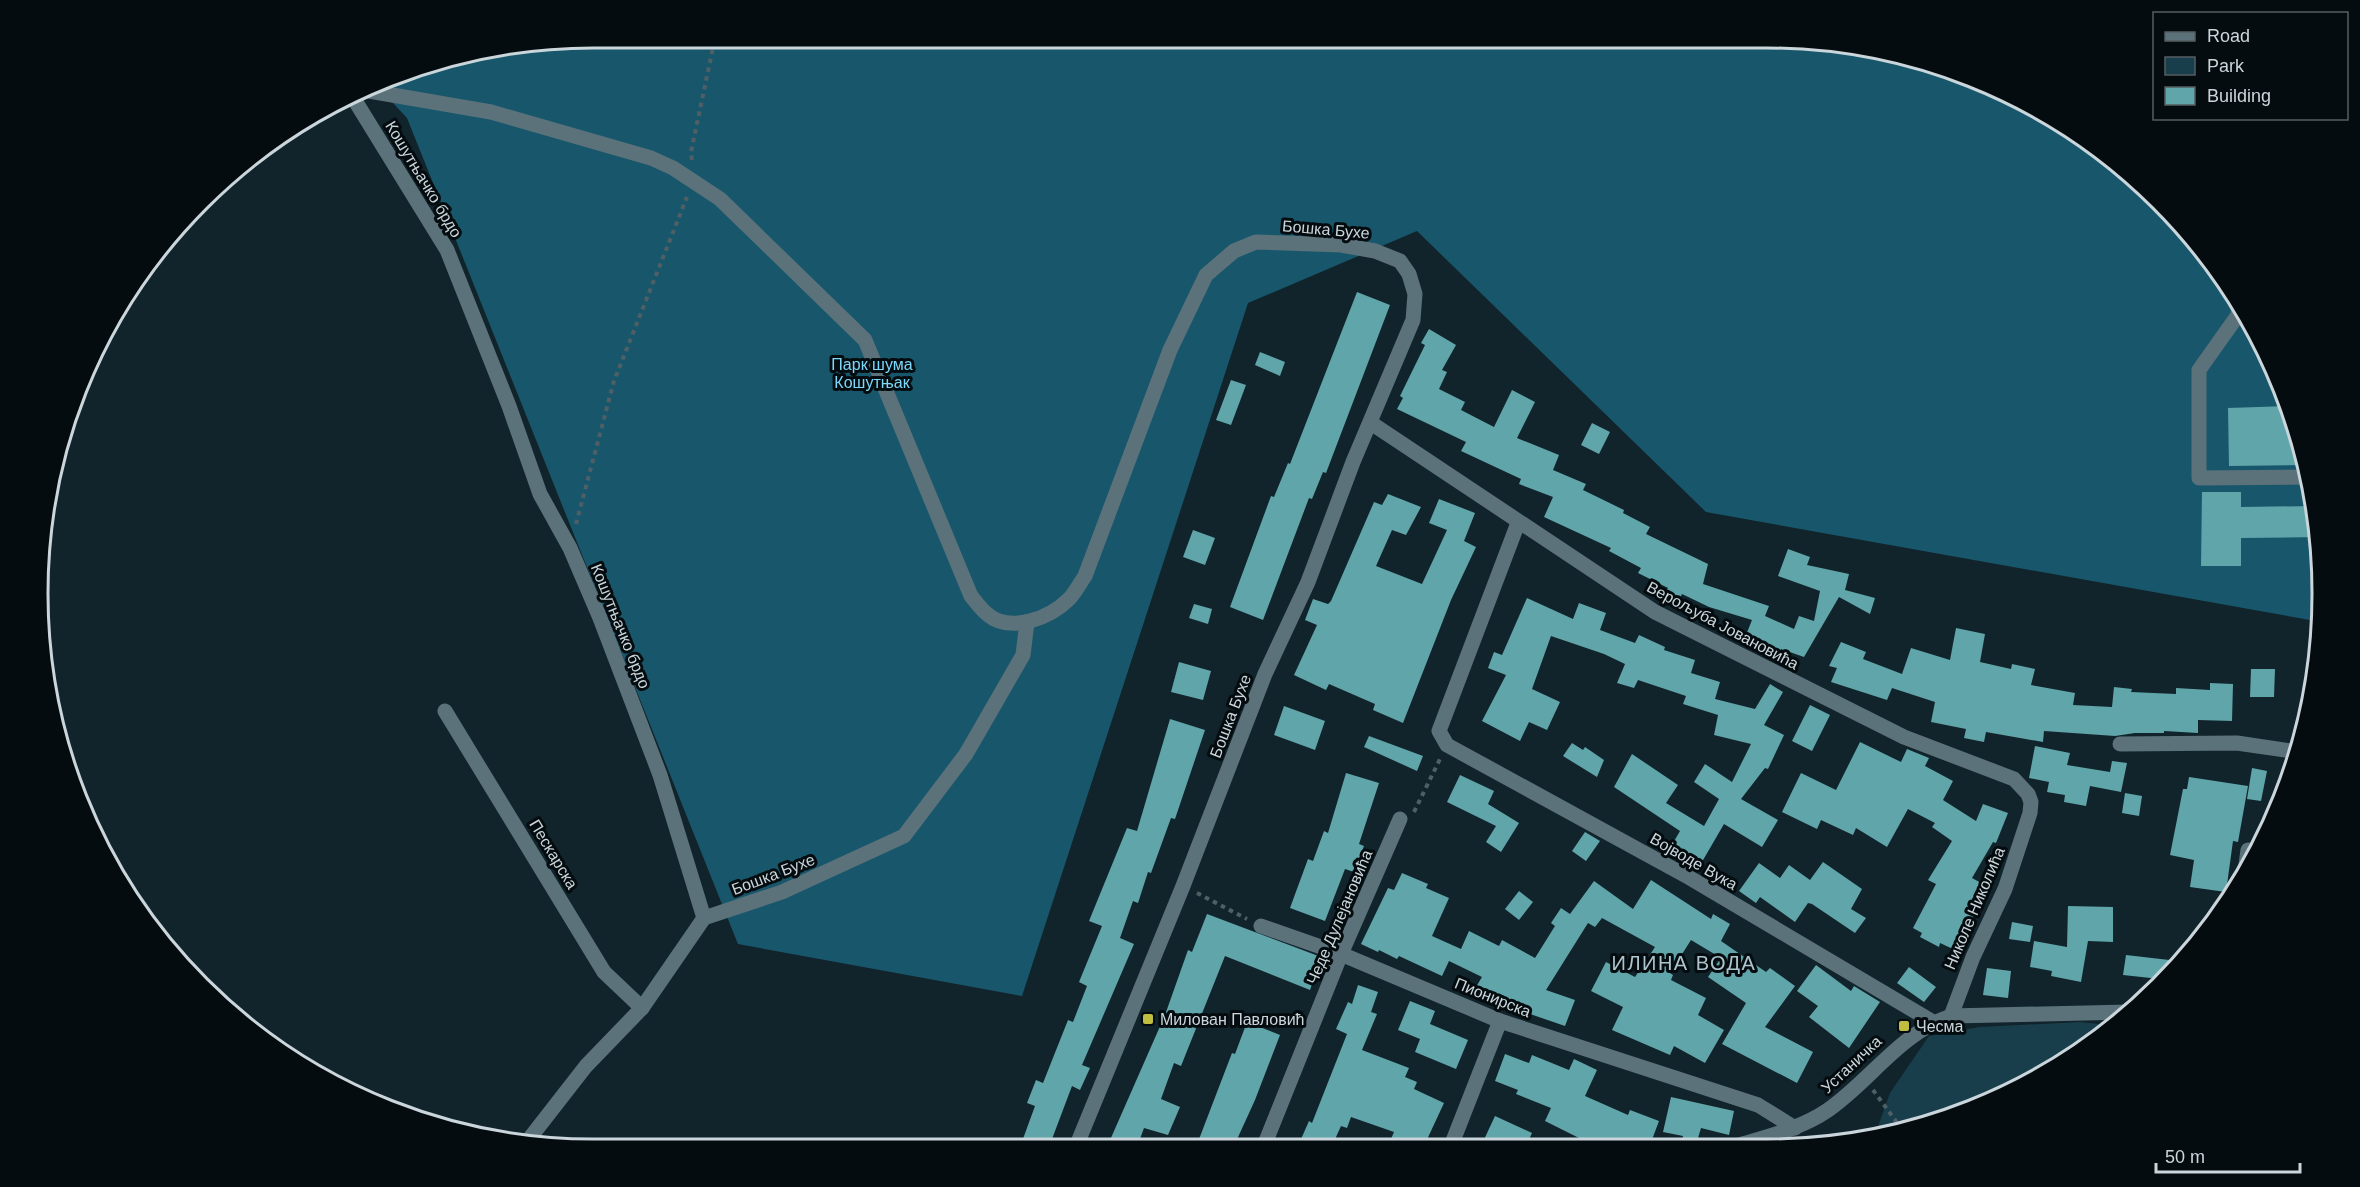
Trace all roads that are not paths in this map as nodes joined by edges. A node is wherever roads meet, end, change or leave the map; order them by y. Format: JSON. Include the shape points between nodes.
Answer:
{"nodes":[{"id":1,"x":379,"y":93,"type":"edge"},
{"id":2,"x":356,"y":102,"type":"edge"},
{"id":3,"x":2237,"y":317,"type":"edge"},
{"id":4,"x":1371,"y":423,"type":"junction"},
{"id":5,"x":2299,"y":477,"type":"edge"},
{"id":6,"x":1518,"y":522,"type":"junction"},
{"id":7,"x":1027,"y":622,"type":"junction"},
{"id":8,"x":445,"y":711,"type":"dead end"},
{"id":9,"x":2120,"y":744,"type":"dead end"},
{"id":10,"x":2288,"y":751,"type":"edge"},
{"id":11,"x":2031,"y":813,"type":"joint"},
{"id":12,"x":1400,"y":819,"type":"road end"},
{"id":13,"x":704,"y":918,"type":"junction"},
{"id":14,"x":1261,"y":926,"type":"road end"},
{"id":15,"x":1341,"y":954,"type":"junction"},
{"id":16,"x":642,"y":1008,"type":"junction"},
{"id":17,"x":2116,"y":1012,"type":"edge"},
{"id":18,"x":1951,"y":1016,"type":"junction"},
{"id":19,"x":1500,"y":1021,"type":"junction"},
{"id":20,"x":1933,"y":1022,"type":"junction"},
{"id":21,"x":1795,"y":1128,"type":"junction"},
{"id":22,"x":532,"y":1135,"type":"edge"},
{"id":23,"x":1079,"y":1139,"type":"edge"},
{"id":24,"x":1267,"y":1139,"type":"edge"},
{"id":25,"x":1454,"y":1139,"type":"edge"},
{"id":26,"x":1759,"y":1139,"type":"edge"}],
"edges":[{"from":1,"to":7,"type":"street","via":[[490,112],[651,158],[693,180],[747,223],[865,340],[971,596],[987,615],[1005,623]]},
{"from":2,"to":13,"type":"street","name":"Кошутњачко брдо","via":[[447,250],[540,494],[570,548],[600,618],[660,775]]},
{"from":3,"to":5,"type":"street","via":[[2199,370],[2199,478]]},
{"from":4,"to":6,"type":"street","name":"Верољуба Јовановића"},
{"from":4,"to":7,"type":"street","name":"Бошка Бухе","via":[[1413,320],[1415,294],[1400,261],[1375,251],[1341,245],[1256,242],[1234,251],[1206,275],[1170,350],[1085,576],[1070,598],[1049,615]]},
{"from":4,"to":23,"type":"street","name":"Бошка Бухе","via":[[1308,582],[1265,674]]},
{"from":6,"to":11,"type":"street","name":"Верољуба Јовановића","via":[[1654,612],[1695,634],[1904,737],[2004,773],[2028,794]]},
{"from":6,"to":20,"type":"street","name":"Војводе Вука","via":[[1443,738]]},
{"from":7,"to":13,"type":"street","name":"Бошка Бухе","via":[[1023,655],[966,754],[903,836],[782,892]]},
{"from":8,"to":16,"type":"street","name":"Пескарска","via":[[604,972]]},
{"from":9,"to":10,"type":"street","via":[[2237,743]]},
{"from":11,"to":18,"type":"street","name":"Николе Николића","via":[[2005,889]]},
{"from":12,"to":15,"type":"street","name":"Чеде Дулејановића"},
{"from":13,"to":16,"type":"street"},
{"from":14,"to":15,"type":"street","name":"Пионирска"},
{"from":15,"to":19,"type":"street","name":"Пионирска"},
{"from":15,"to":24,"type":"street","name":"Чеде Дулејановића"},
{"from":16,"to":22,"type":"street","via":[[586,1066]]},
{"from":17,"to":18,"type":"street","name":"Устаничка"},
{"from":18,"to":20,"type":"street","name":"Устаничка"},
{"from":19,"to":21,"type":"street","name":"Пионирска","via":[[1758,1106]]},
{"from":19,"to":25,"type":"street"},
{"from":20,"to":21,"type":"street","name":"Устаничка","via":[[1894,1049],[1865,1080],[1827,1111]]},
{"from":21,"to":26,"type":"street","name":"Устаничка"}]}
